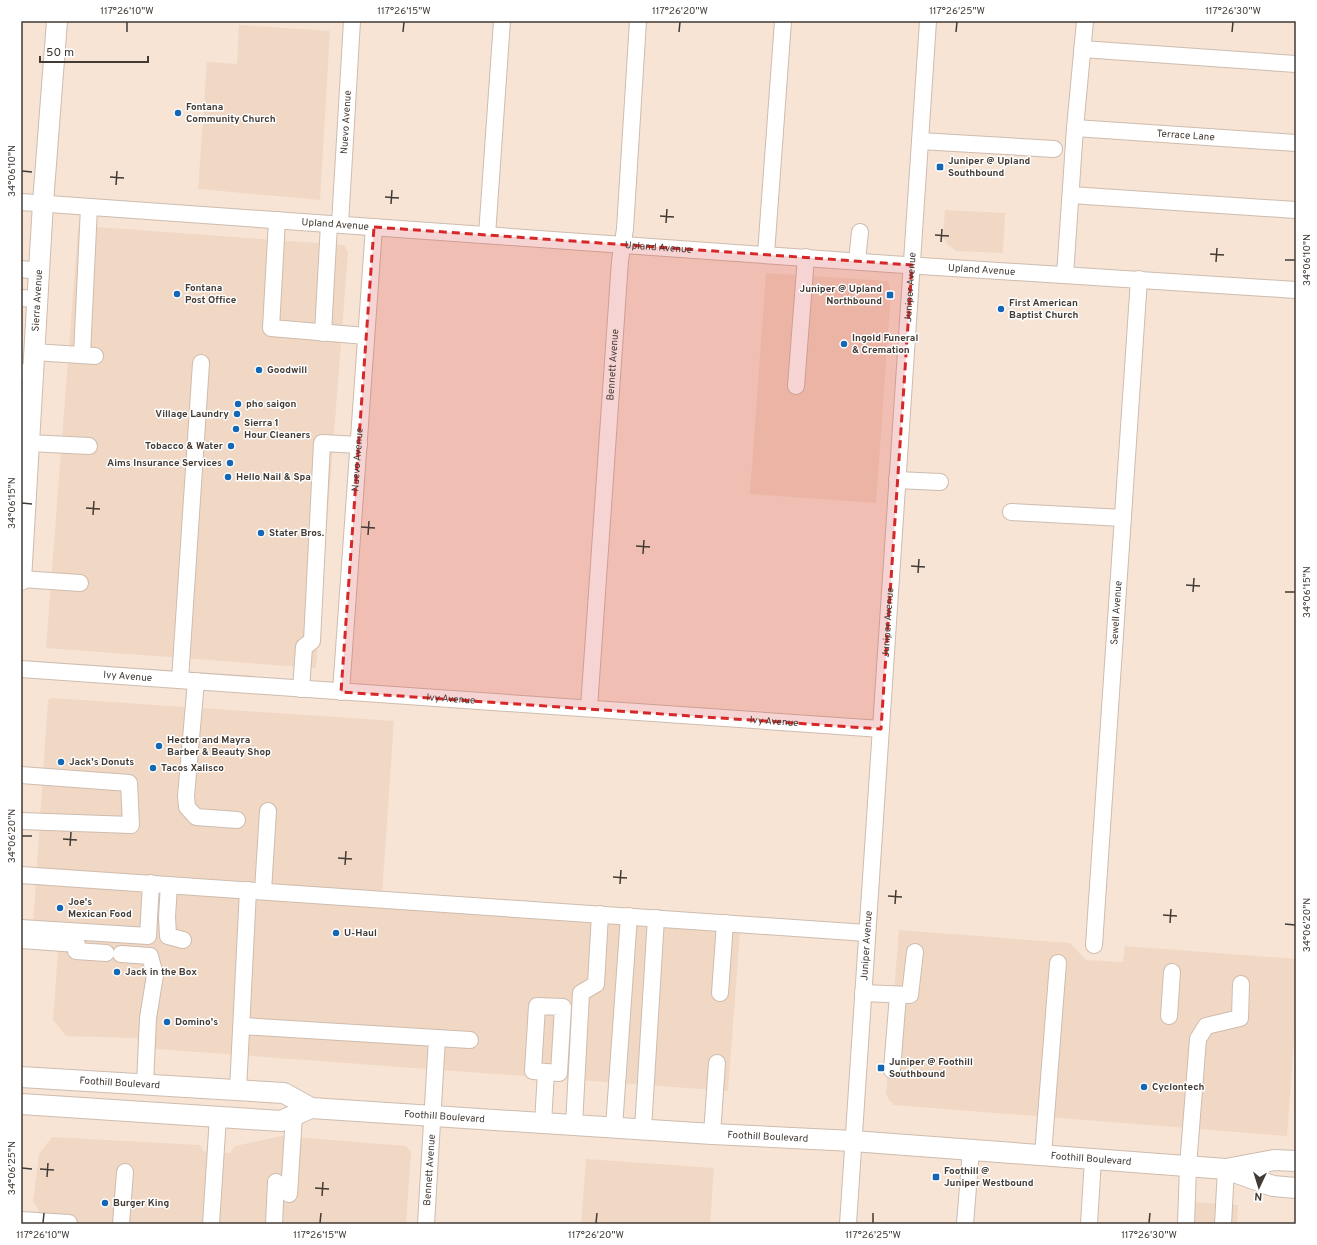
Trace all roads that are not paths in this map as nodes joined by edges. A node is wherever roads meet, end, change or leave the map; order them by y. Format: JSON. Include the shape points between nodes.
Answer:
{"nodes":[{"id":1,"x":57,"y":21,"type":"edge"},
{"id":2,"x":352,"y":21,"type":"edge"},
{"id":3,"x":502,"y":21,"type":"edge"},
{"id":4,"x":638,"y":21,"type":"edge"},
{"id":5,"x":783,"y":21,"type":"edge"},
{"id":6,"x":928,"y":21,"type":"edge"},
{"id":7,"x":1084,"y":21,"type":"edge"},
{"id":8,"x":1082,"y":50,"type":"junction"},
{"id":9,"x":1296,"y":64,"type":"edge"},
{"id":10,"x":1075,"y":128,"type":"junction"},
{"id":11,"x":920,"y":141,"type":"junction"},
{"id":12,"x":1296,"y":143,"type":"edge"},
{"id":13,"x":1054,"y":149,"type":"dead end"},
{"id":14,"x":1071,"y":195,"type":"junction"},
{"id":15,"x":21,"y":202,"type":"edge"},
{"id":16,"x":43,"y":203,"type":"junction"},
{"id":17,"x":89,"y":207,"type":"junction"},
{"id":18,"x":1296,"y":210,"type":"edge"},
{"id":19,"x":277,"y":220,"type":"junction"},
{"id":20,"x":334,"y":224,"type":"junction"},
{"id":21,"x":374,"y":227,"type":"junction"},
{"id":22,"x":860,"y":232,"type":"dead end"},
{"id":23,"x":487,"y":235,"type":"junction"},
{"id":24,"x":623,"y":244,"type":"junction"},
{"id":25,"x":766,"y":254,"type":"junction"},
{"id":26,"x":806,"y":257,"type":"junction"},
{"id":27,"x":857,"y":261,"type":"junction"},
{"id":28,"x":912,"y":265,"type":"junction"},
{"id":29,"x":30,"y":270,"type":"edge"},
{"id":30,"x":1065,"y":275,"type":"junction"},
{"id":31,"x":1138,"y":280,"type":"junction"},
{"id":32,"x":1296,"y":290,"type":"edge"},
{"id":33,"x":29,"y":298,"type":"edge"},
{"id":34,"x":323,"y":333,"type":"junction"},
{"id":35,"x":366,"y":336,"type":"junction"},
{"id":36,"x":34,"y":352,"type":"junction"},
{"id":37,"x":201,"y":363,"type":"dead end"},
{"id":38,"x":27,"y":372,"type":"edge"},
{"id":39,"x":796,"y":386,"type":"dead end"},
{"id":40,"x":26,"y":446,"type":"edge"},
{"id":41,"x":89,"y":446,"type":"dead end"},
{"id":42,"x":359,"y":446,"type":"junction"},
{"id":43,"x":898,"y":480,"type":"junction"},
{"id":44,"x":940,"y":482,"type":"dead end"},
{"id":45,"x":23,"y":501,"type":"edge"},
{"id":46,"x":1011,"y":512,"type":"dead end"},
{"id":47,"x":1123,"y":518,"type":"junction"},
{"id":48,"x":21,"y":580,"type":"edge"},
{"id":49,"x":80,"y":583,"type":"dead end"},
{"id":50,"x":21,"y":669,"type":"edge"},
{"id":51,"x":180,"y":680,"type":"junction"},
{"id":52,"x":196,"y":681,"type":"junction"},
{"id":53,"x":302,"y":689,"type":"junction"},
{"id":54,"x":341,"y":692,"type":"junction"},
{"id":55,"x":589,"y":708,"type":"junction"},
{"id":56,"x":881,"y":729,"type":"junction"},
{"id":57,"x":21,"y":776,"type":"edge"},
{"id":58,"x":268,"y":811,"type":"dead end"},
{"id":59,"x":237,"y":820,"type":"dead end"},
{"id":60,"x":21,"y":821,"type":"edge"},
{"id":61,"x":21,"y":875,"type":"edge"},
{"id":62,"x":151,"y":884,"type":"junction"},
{"id":63,"x":169,"y":885,"type":"junction"},
{"id":64,"x":256,"y":891,"type":"junction"},
{"id":65,"x":600,"y":914,"type":"junction"},
{"id":66,"x":629,"y":916,"type":"junction"},
{"id":67,"x":656,"y":918,"type":"junction"},
{"id":68,"x":725,"y":923,"type":"junction"},
{"id":69,"x":21,"y":928,"type":"edge"},
{"id":70,"x":867,"y":933,"type":"junction"},
{"id":71,"x":21,"y":940,"type":"edge"},
{"id":72,"x":183,"y":940,"type":"dead end"},
{"id":73,"x":1094,"y":945,"type":"dead end"},
{"id":74,"x":915,"y":952,"type":"dead end"},
{"id":75,"x":1058,"y":963,"type":"dead end"},
{"id":76,"x":1172,"y":972,"type":"dead end"},
{"id":77,"x":1241,"y":984,"type":"dead end"},
{"id":78,"x":720,"y":993,"type":"dead end"},
{"id":79,"x":863,"y":993,"type":"junction"},
{"id":80,"x":898,"y":995,"type":"junction"},
{"id":81,"x":1169,"y":1016,"type":"dead end"},
{"id":82,"x":242,"y":1026,"type":"junction"},
{"id":83,"x":437,"y":1038,"type":"junction"},
{"id":84,"x":470,"y":1040,"type":"dead end"},
{"id":85,"x":717,"y":1063,"type":"dead end"},
{"id":86,"x":892,"y":1070,"type":"dead end"},
{"id":87,"x":546,"y":1072,"type":"dead end"},
{"id":88,"x":21,"y":1076,"type":"edge"},
{"id":89,"x":145,"y":1084,"type":"junction"},
{"id":90,"x":238,"y":1090,"type":"junction"},
{"id":91,"x":21,"y":1104,"type":"edge"},
{"id":92,"x":302,"y":1112,"type":"junction"},
{"id":93,"x":434,"y":1116,"type":"junction"},
{"id":94,"x":218,"y":1117,"type":"junction"},
{"id":95,"x":543,"y":1123,"type":"junction"},
{"id":96,"x":574,"y":1125,"type":"junction"},
{"id":97,"x":614,"y":1127,"type":"junction"},
{"id":98,"x":643,"y":1129,"type":"junction"},
{"id":99,"x":712,"y":1134,"type":"junction"},
{"id":100,"x":853,"y":1141,"type":"junction"},
{"id":101,"x":971,"y":1150,"type":"junction"},
{"id":102,"x":1043,"y":1155,"type":"junction"},
{"id":103,"x":1093,"y":1159,"type":"junction"},
{"id":104,"x":1296,"y":1162,"type":"edge"},
{"id":105,"x":1188,"y":1166,"type":"junction"},
{"id":106,"x":1226,"y":1169,"type":"junction"},
{"id":107,"x":125,"y":1172,"type":"dead end"},
{"id":108,"x":276,"y":1182,"type":"dead end"},
{"id":109,"x":1296,"y":1188,"type":"edge"},
{"id":110,"x":289,"y":1194,"type":"dead end"},
{"id":111,"x":21,"y":1220,"type":"edge"},
{"id":112,"x":69,"y":1223,"type":"dead end"},
{"id":113,"x":121,"y":1224,"type":"edge"},
{"id":114,"x":211,"y":1224,"type":"edge"},
{"id":115,"x":274,"y":1224,"type":"edge"},
{"id":116,"x":426,"y":1224,"type":"edge"},
{"id":117,"x":848,"y":1224,"type":"edge"},
{"id":118,"x":966,"y":1224,"type":"edge"},
{"id":119,"x":1089,"y":1224,"type":"edge"},
{"id":120,"x":1186,"y":1224,"type":"edge"},
{"id":121,"x":1224,"y":1224,"type":"edge"}],
"edges":[{"from":1,"to":16,"type":"main road","name":"Sierra Avenue"},
{"from":2,"to":20,"type":"street","name":"Nuevo Avenue"},
{"from":3,"to":23,"type":"street"},
{"from":4,"to":24,"type":"street","name":"Bennett Avenue"},
{"from":5,"to":25,"type":"street"},
{"from":6,"to":11,"type":"street","name":"Juniper Avenue"},
{"from":7,"to":8,"type":"street"},
{"from":8,"to":9,"type":"street"},
{"from":8,"to":10,"type":"street"},
{"from":10,"to":12,"type":"street","name":"Terrace Lane"},
{"from":10,"to":14,"type":"street"},
{"from":11,"to":13,"type":"street"},
{"from":11,"to":28,"type":"street","name":"Juniper Avenue"},
{"from":14,"to":18,"type":"street"},
{"from":14,"to":30,"type":"street"},
{"from":15,"to":16,"type":"street","name":"Upland Avenue"},
{"from":16,"to":17,"type":"street","name":"Upland Avenue"},
{"from":16,"to":29,"type":"main road","name":"Sierra Avenue"},
{"from":17,"to":19,"type":"street","name":"Upland Avenue"},
{"from":17,"to":36,"type":"street","via":[[88,355]]},
{"from":19,"to":20,"type":"street","name":"Upland Avenue"},
{"from":19,"to":34,"type":"street","via":[[271,328]]},
{"from":20,"to":21,"type":"street","name":"Upland Avenue"},
{"from":20,"to":34,"type":"street","name":"Nuevo Avenue"},
{"from":21,"to":23,"type":"street","name":"Upland Avenue"},
{"from":21,"to":35,"type":"street","name":"Nuevo Avenue"},
{"from":22,"to":27,"type":"street"},
{"from":23,"to":24,"type":"street","name":"Upland Avenue"},
{"from":24,"to":25,"type":"street","name":"Upland Avenue"},
{"from":24,"to":55,"type":"street","name":"Bennett Avenue"},
{"from":25,"to":26,"type":"street","name":"Upland Avenue"},
{"from":26,"to":27,"type":"street","name":"Upland Avenue"},
{"from":26,"to":39,"type":"street"},
{"from":27,"to":28,"type":"street","name":"Upland Avenue"},
{"from":28,"to":30,"type":"street","name":"Upland Avenue"},
{"from":28,"to":43,"type":"street","name":"Juniper Avenue"},
{"from":29,"to":33,"type":"main road","name":"Sierra Avenue"},
{"from":30,"to":31,"type":"street","name":"Upland Avenue"},
{"from":31,"to":32,"type":"street","name":"Upland Avenue"},
{"from":31,"to":47,"type":"street","name":"Sewell Avenue"},
{"from":33,"to":36,"type":"main road","name":"Sierra Avenue"},
{"from":34,"to":35,"type":"street"},
{"from":35,"to":42,"type":"street","name":"Nuevo Avenue"},
{"from":36,"to":38,"type":"main road","name":"Sierra Avenue"},
{"from":37,"to":51,"type":"street"},
{"from":38,"to":40,"type":"main road","name":"Sierra Avenue"},
{"from":40,"to":41,"type":"street"},
{"from":40,"to":45,"type":"main road","name":"Sierra Avenue"},
{"from":42,"to":53,"type":"street","via":[[322,443],[312,641],[304,647]]},
{"from":42,"to":54,"type":"street","name":"Nuevo Avenue"},
{"from":43,"to":44,"type":"street"},
{"from":43,"to":56,"type":"street","name":"Juniper Avenue"},
{"from":45,"to":48,"type":"main road","name":"Sierra Avenue"},
{"from":46,"to":47,"type":"street"},
{"from":47,"to":73,"type":"street","name":"Sewell Avenue"},
{"from":48,"to":49,"type":"street"},
{"from":50,"to":51,"type":"street","name":"Ivy Avenue"},
{"from":51,"to":52,"type":"street","name":"Ivy Avenue"},
{"from":52,"to":53,"type":"street","name":"Ivy Avenue"},
{"from":52,"to":59,"type":"street","via":[[187,807],[196,817]]},
{"from":53,"to":54,"type":"street","name":"Ivy Avenue"},
{"from":54,"to":55,"type":"street","name":"Ivy Avenue"},
{"from":55,"to":56,"type":"street","name":"Ivy Avenue"},
{"from":56,"to":70,"type":"street","name":"Juniper Avenue"},
{"from":57,"to":60,"type":"street","via":[[129,783],[131,825]]},
{"from":58,"to":64,"type":"street"},
{"from":61,"to":62,"type":"street"},
{"from":62,"to":63,"type":"street"},
{"from":62,"to":69,"type":"street","via":[[148,936]]},
{"from":63,"to":64,"type":"street"},
{"from":63,"to":72,"type":"street","via":[[168,936]]},
{"from":64,"to":65,"type":"street"},
{"from":64,"to":82,"type":"street"},
{"from":65,"to":66,"type":"street"},
{"from":65,"to":96,"type":"street","via":[[596,984],[581,992]]},
{"from":66,"to":67,"type":"street"},
{"from":66,"to":97,"type":"street"},
{"from":67,"to":68,"type":"street"},
{"from":67,"to":98,"type":"street"},
{"from":68,"to":70,"type":"street"},
{"from":68,"to":78,"type":"street"},
{"from":70,"to":79,"type":"street","name":"Juniper Avenue"},
{"from":71,"to":89,"type":"street","via":[[150,956],[155,975],[148,1018]]},
{"from":74,"to":80,"type":"street","via":[[910,995]]},
{"from":75,"to":102,"type":"street"},
{"from":76,"to":81,"type":"street"},
{"from":77,"to":105,"type":"street","via":[[1240,1018],[1206,1026],[1198,1039]]},
{"from":79,"to":80,"type":"street"},
{"from":79,"to":100,"type":"street","name":"Juniper Avenue"},
{"from":80,"to":86,"type":"street"},
{"from":82,"to":83,"type":"street"},
{"from":82,"to":90,"type":"street"},
{"from":83,"to":84,"type":"street"},
{"from":83,"to":93,"type":"street","name":"Bennett Avenue"},
{"from":85,"to":99,"type":"street"},
{"from":87,"to":95,"type":"street"},
{"from":88,"to":89,"type":"main road","name":"Foothill Boulevard"},
{"from":89,"to":90,"type":"main road","name":"Foothill Boulevard"},
{"from":90,"to":92,"type":"main road","name":"Foothill Boulevard","via":[[284,1093]]},
{"from":91,"to":94,"type":"main road","name":"Foothill Boulevard"},
{"from":92,"to":93,"type":"main road","name":"Foothill Boulevard"},
{"from":92,"to":94,"type":"main road","name":"Foothill Boulevard","via":[[281,1121]]},
{"from":92,"to":110,"type":"street"},
{"from":93,"to":95,"type":"main road","name":"Foothill Boulevard"},
{"from":93,"to":116,"type":"street","name":"Bennett Avenue"},
{"from":94,"to":114,"type":"street"},
{"from":95,"to":96,"type":"main road","name":"Foothill Boulevard"},
{"from":96,"to":97,"type":"main road","name":"Foothill Boulevard"},
{"from":97,"to":98,"type":"main road","name":"Foothill Boulevard"},
{"from":98,"to":99,"type":"main road","name":"Foothill Boulevard"},
{"from":99,"to":100,"type":"main road","name":"Foothill Boulevard"},
{"from":100,"to":101,"type":"main road","name":"Foothill Boulevard"},
{"from":100,"to":117,"type":"street","name":"Juniper Avenue"},
{"from":101,"to":102,"type":"main road","name":"Foothill Boulevard"},
{"from":101,"to":118,"type":"street"},
{"from":102,"to":103,"type":"main road","name":"Foothill Boulevard"},
{"from":103,"to":105,"type":"main road","name":"Foothill Boulevard"},
{"from":103,"to":119,"type":"street"},
{"from":104,"to":106,"type":"main road","name":"Foothill Boulevard","via":[[1274,1160]]},
{"from":105,"to":106,"type":"main road","name":"Foothill Boulevard"},
{"from":105,"to":120,"type":"street"},
{"from":106,"to":109,"type":"main road","name":"Foothill Boulevard","via":[[1273,1186]]},
{"from":106,"to":121,"type":"street"},
{"from":107,"to":113,"type":"street"},
{"from":108,"to":115,"type":"street"},
{"from":111,"to":112,"type":"street"}]}
